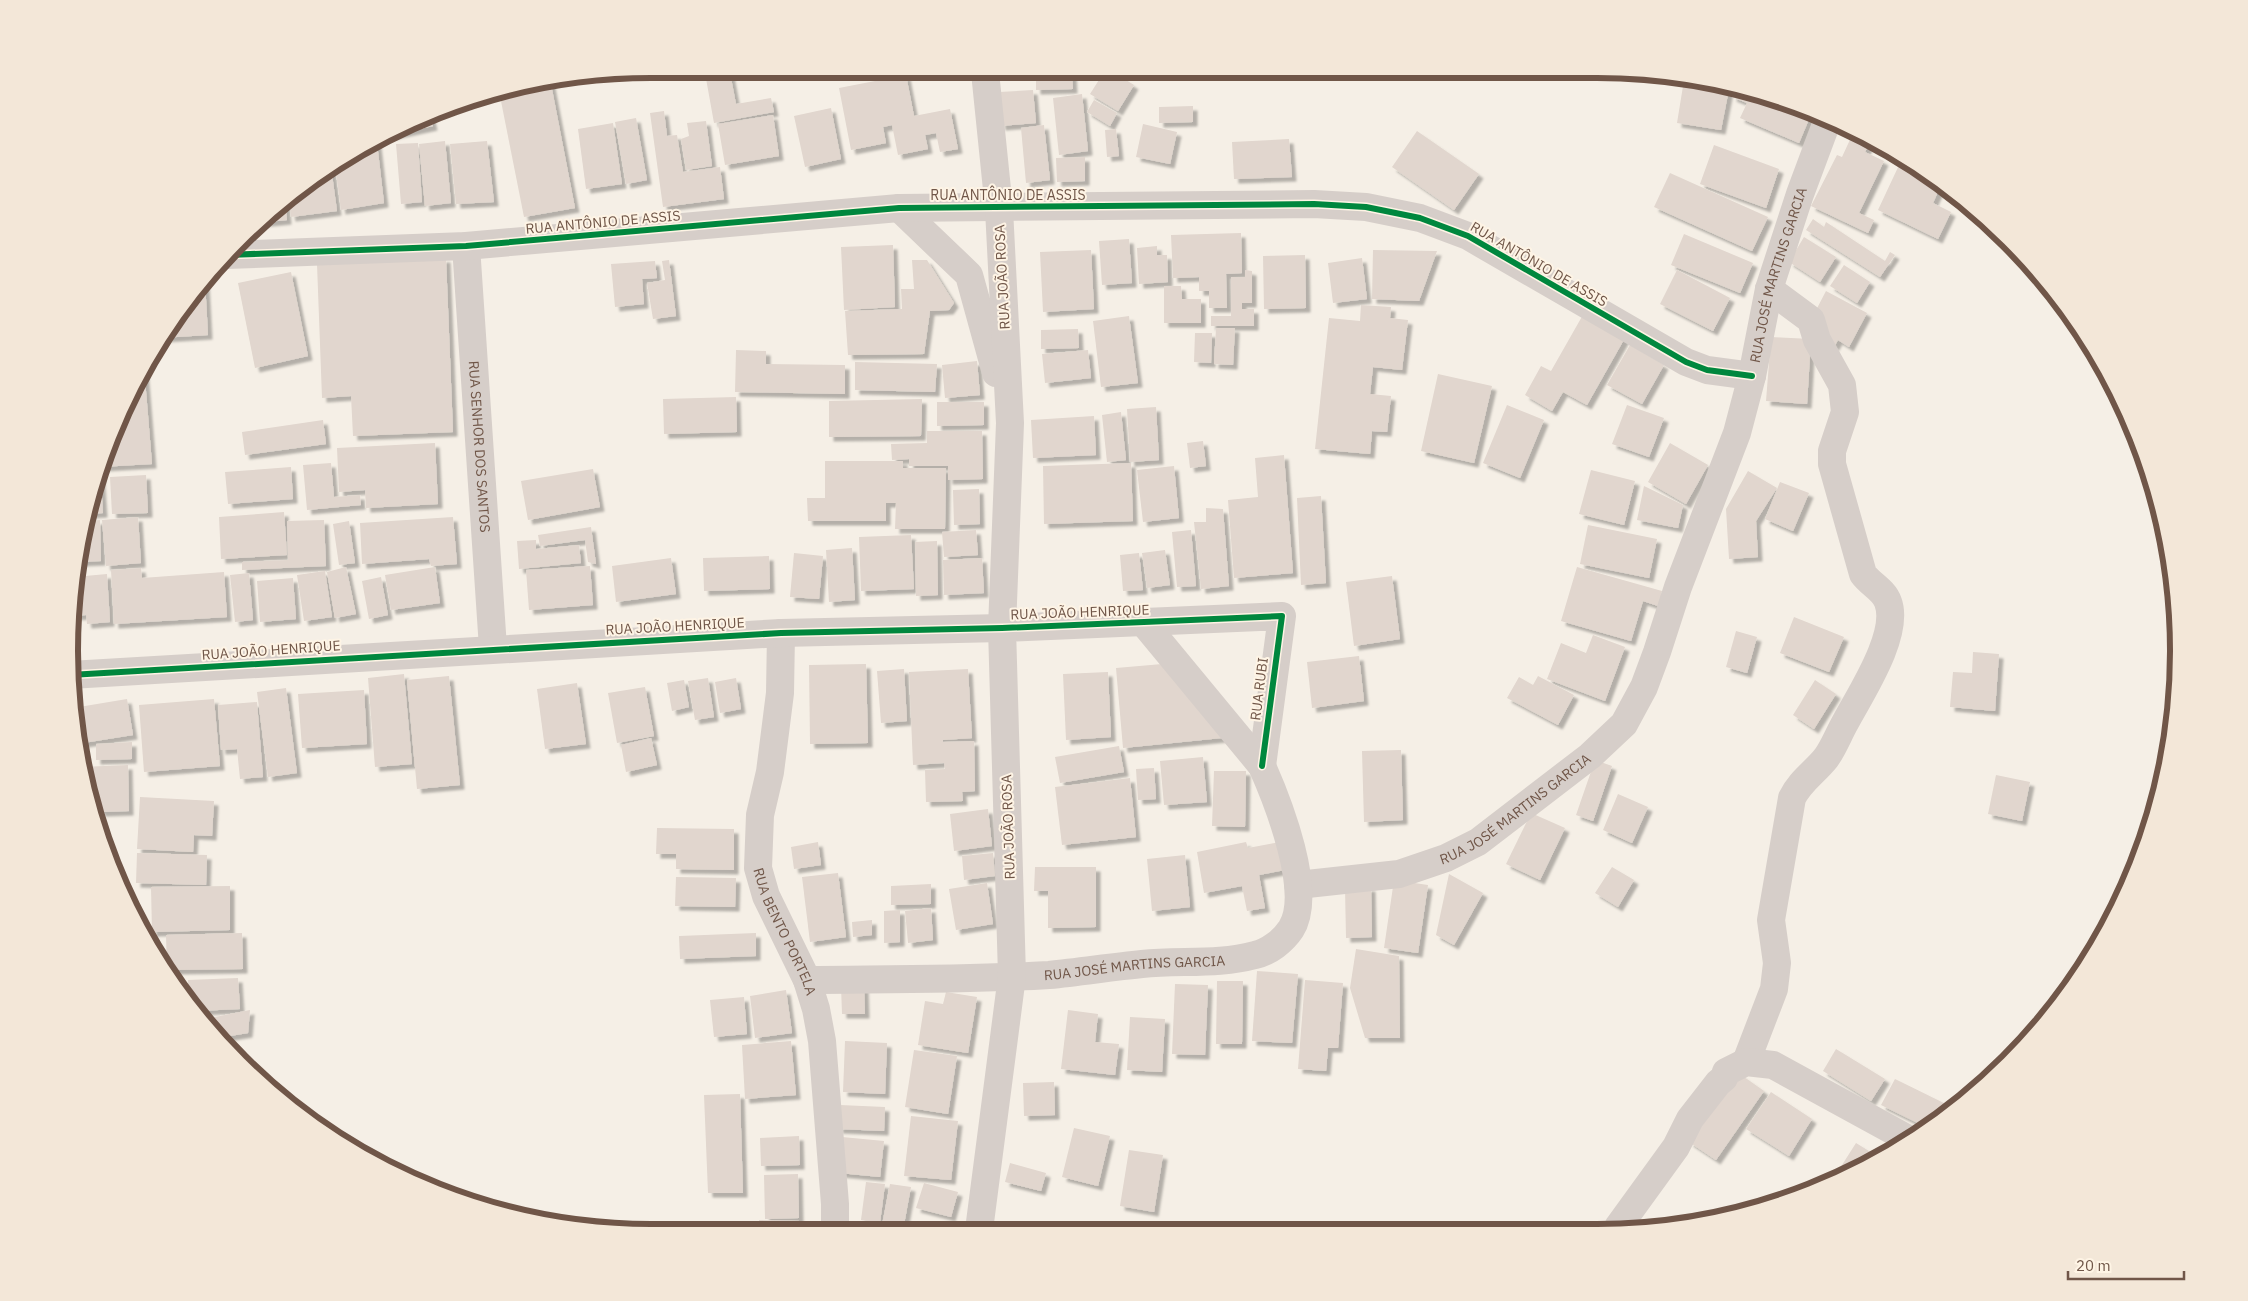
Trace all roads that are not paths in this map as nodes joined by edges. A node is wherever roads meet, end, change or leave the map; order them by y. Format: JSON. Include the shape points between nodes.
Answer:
{"nodes":[{"id":1,"x":986,"y":78,"type":"edge"},
{"id":2,"x":1826,"y":125,"type":"edge"},
{"id":3,"x":899,"y":208,"type":"junction"},
{"id":4,"x":999,"y":209,"type":"junction"},
{"id":5,"x":466,"y":246,"type":"junction"},
{"id":6,"x":236,"y":255,"type":"edge"},
{"id":7,"x":1769,"y":289,"type":"junction"},
{"id":8,"x":1752,"y":376,"type":"junction"},
{"id":9,"x":1010,"y":423,"type":"junction"},
{"id":10,"x":1282,"y":616,"type":"joint"},
{"id":11,"x":1143,"y":622,"type":"junction"},
{"id":12,"x":1002,"y":628,"type":"junction"},
{"id":13,"x":781,"y":633,"type":"junction"},
{"id":14,"x":493,"y":648,"type":"junction"},
{"id":15,"x":79,"y":673,"type":"edge"},
{"id":16,"x":1262,"y":766,"type":"junction"},
{"id":17,"x":1298,"y":885,"type":"junction"},
{"id":18,"x":1012,"y":976,"type":"junction"},
{"id":19,"x":807,"y":980,"type":"junction"},
{"id":20,"x":1746,"y":1062,"type":"junction"},
{"id":21,"x":1902,"y":1136,"type":"edge"},
{"id":22,"x":1622,"y":1223,"type":"edge"},
{"id":23,"x":835,"y":1224,"type":"edge"},
{"id":24,"x":980,"y":1224,"type":"edge"}],
"edges":[{"from":1,"to":4,"type":"street","name":"RUA JOÃO ROSA"},
{"from":2,"to":7,"type":"street","name":"RUA JOSÉ MARTINS GARCIA"},
{"from":3,"to":4,"type":"street","name":"RUA ANTÔNIO DE ASSIS"},
{"from":3,"to":5,"type":"street","name":"RUA ANTÔNIO DE ASSIS"},
{"from":3,"to":9,"type":"street","name":"RUA JOÃO ROSA","via":[[969,275]]},
{"from":4,"to":8,"type":"street","name":"RUA ANTÔNIO DE ASSIS","via":[[1314,204],[1366,207],[1420,218],[1468,236],[1678,358],[1707,370]]},
{"from":4,"to":9,"type":"street","name":"RUA JOÃO ROSA"},
{"from":5,"to":6,"type":"street","name":"RUA ANTÔNIO DE ASSIS"},
{"from":5,"to":14,"type":"street","name":"RUA SENHOR DOS SANTOS"},
{"from":7,"to":8,"type":"street","name":"RUA JOSÉ MARTINS GARCIA"},
{"from":7,"to":20,"type":"street","via":[[1811,320],[1817,340],[1842,385],[1845,412],[1832,451],[1833,471],[1863,574],[1885,595],[1890,618],[1876,666],[1826,758],[1797,788],[1792,798],[1772,920],[1777,963],[1774,989]]},
{"from":8,"to":17,"type":"street","name":"RUA JOSÉ MARTINS GARCIA","via":[[1737,433],[1678,587],[1657,652],[1644,687],[1624,724],[1590,756],[1478,842],[1446,858],[1399,874]]},
{"from":9,"to":12,"type":"street","name":"RUA JOÃO ROSA"},
{"from":10,"to":11,"type":"street","name":"RUA JOÃO HENRIQUE"},
{"from":10,"to":16,"type":"street","name":"RUA RUBI"},
{"from":11,"to":12,"type":"street","name":"RUA JOÃO HENRIQUE"},
{"from":11,"to":16,"type":"street","name":"RUA RUBI"},
{"from":12,"to":13,"type":"street","name":"RUA JOÃO HENRIQUE"},
{"from":12,"to":18,"type":"street","name":"RUA JOÃO ROSA"},
{"from":13,"to":14,"type":"street","name":"RUA JOÃO HENRIQUE"},
{"from":13,"to":19,"type":"street","name":"RUA BENTO PORTELA","via":[[780,693],[770,772],[760,815],[758,868],[769,902]]},
{"from":14,"to":15,"type":"street","name":"RUA JOÃO HENRIQUE"},
{"from":16,"to":17,"type":"street","name":"RUA RUBI","via":[[1290,842]]},
{"from":17,"to":18,"type":"street","name":"RUA JOSÉ MARTINS GARCIA","via":[[1298,910],[1292,928],[1274,946],[1258,955],[1216,962],[1142,964]]},
{"from":18,"to":19,"type":"street","name":"RUA JOSÉ MARTINS GARCIA"},
{"from":18,"to":24,"type":"street","name":"RUA JOÃO ROSA"},
{"from":19,"to":23,"type":"street","name":"RUA BENTO PORTELA","via":[[822,1040]]},
{"from":20,"to":21,"type":"street","via":[[1773,1065]]},
{"from":20,"to":22,"type":"street","via":[[1726,1072],[1702,1102],[1676,1147]]}]}
